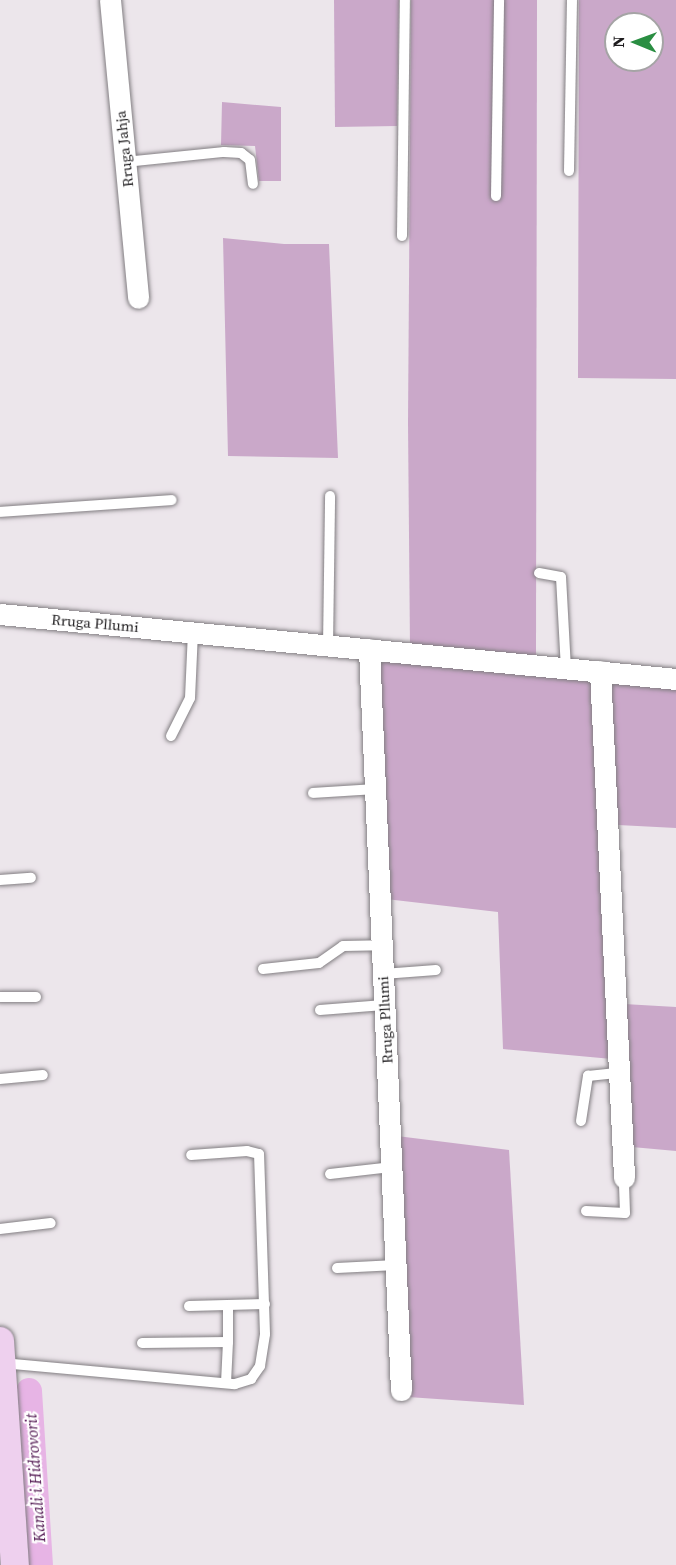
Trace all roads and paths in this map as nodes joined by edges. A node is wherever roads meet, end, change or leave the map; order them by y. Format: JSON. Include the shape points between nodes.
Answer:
{"nodes":[{"id":1,"x":110,"y":0,"type":"edge"},
{"id":2,"x":405,"y":0,"type":"edge"},
{"id":3,"x":499,"y":0,"type":"edge"},
{"id":4,"x":572,"y":0,"type":"edge"},
{"id":5,"x":125,"y":162,"type":"junction"},
{"id":6,"x":569,"y":171,"type":"dead end"},
{"id":7,"x":253,"y":184,"type":"dead end"},
{"id":8,"x":496,"y":196,"type":"dead end"},
{"id":9,"x":402,"y":237,"type":"dead end"},
{"id":10,"x":138,"y":298,"type":"dead end"},
{"id":11,"x":330,"y":496,"type":"dead end"},
{"id":12,"x":172,"y":500,"type":"dead end"},
{"id":13,"x":0,"y":512,"type":"edge"},
{"id":14,"x":539,"y":573,"type":"dead end"},
{"id":15,"x":0,"y":614,"type":"edge"},
{"id":16,"x":193,"y":633,"type":"junction"},
{"id":17,"x":328,"y":646,"type":"junction"},
{"id":18,"x":369,"y":649,"type":"junction"},
{"id":19,"x":566,"y":668,"type":"junction"},
{"id":20,"x":600,"y":671,"type":"junction"},
{"id":21,"x":676,"y":679,"type":"edge"},
{"id":22,"x":171,"y":736,"type":"dead end"},
{"id":23,"x":375,"y":789,"type":"junction"},
{"id":24,"x":313,"y":793,"type":"dead end"},
{"id":25,"x":31,"y":878,"type":"dead end"},
{"id":26,"x":0,"y":880,"type":"edge"},
{"id":27,"x":382,"y":945,"type":"junction"},
{"id":28,"x":263,"y":969,"type":"dead end"},
{"id":29,"x":436,"y":970,"type":"dead end"},
{"id":30,"x":383,"y":974,"type":"junction"},
{"id":31,"x":0,"y":997,"type":"edge"},
{"id":32,"x":36,"y":998,"type":"dead end"},
{"id":33,"x":384,"y":1005,"type":"junction"},
{"id":34,"x":320,"y":1010,"type":"dead end"},
{"id":35,"x":619,"y":1073,"type":"junction"},
{"id":36,"x":43,"y":1075,"type":"dead end"},
{"id":37,"x":0,"y":1079,"type":"edge"},
{"id":38,"x":581,"y":1121,"type":"dead end"},
{"id":39,"x":191,"y":1155,"type":"dead end"},
{"id":40,"x":392,"y":1167,"type":"junction"},
{"id":41,"x":330,"y":1174,"type":"dead end"},
{"id":42,"x":624,"y":1178,"type":"joint"},
{"id":43,"x":586,"y":1211,"type":"dead end"},
{"id":44,"x":51,"y":1223,"type":"dead end"},
{"id":45,"x":0,"y":1229,"type":"edge"},
{"id":46,"x":396,"y":1265,"type":"junction"},
{"id":47,"x":337,"y":1268,"type":"dead end"},
{"id":48,"x":265,"y":1304,"type":"junction"},
{"id":49,"x":228,"y":1305,"type":"junction"},
{"id":50,"x":189,"y":1306,"type":"dead end"},
{"id":51,"x":228,"y":1342,"type":"junction"},
{"id":52,"x":142,"y":1343,"type":"dead end"},
{"id":53,"x":1,"y":1366,"type":"edge"},
{"id":54,"x":226,"y":1383,"type":"junction"},
{"id":55,"x":401,"y":1390,"type":"dead end"},
{"id":56,"x":15,"y":1565,"type":"edge"}],
"edges":[{"from":1,"to":5,"type":"street","name":"Rruga Jahja"},
{"from":2,"to":9,"type":"lane"},
{"from":3,"to":8,"type":"lane"},
{"from":4,"to":6,"type":"lane"},
{"from":5,"to":7,"type":"lane","via":[[242,153],[250,160]]},
{"from":5,"to":10,"type":"street","name":"Rruga Jahja"},
{"from":11,"to":17,"type":"lane"},
{"from":12,"to":13,"type":"lane"},
{"from":14,"to":19,"type":"lane","via":[[561,577]]},
{"from":15,"to":16,"type":"street","name":"Rruga Pllumi"},
{"from":16,"to":17,"type":"street","name":"Rruga Pllumi"},
{"from":16,"to":22,"type":"lane","via":[[190,698]]},
{"from":17,"to":18,"type":"street","name":"Rruga Pllumi"},
{"from":18,"to":19,"type":"street","name":"Rruga Pllumi"},
{"from":18,"to":23,"type":"street","name":"Rruga Pllumi"},
{"from":19,"to":20,"type":"street","name":"Rruga Pllumi"},
{"from":20,"to":21,"type":"street","name":"Rruga Pllumi"},
{"from":20,"to":35,"type":"street"},
{"from":23,"to":24,"type":"lane"},
{"from":23,"to":27,"type":"street","name":"Rruga Pllumi"},
{"from":25,"to":26,"type":"lane"},
{"from":27,"to":28,"type":"lane","via":[[343,946],[319,963]]},
{"from":27,"to":30,"type":"street","name":"Rruga Pllumi"},
{"from":29,"to":30,"type":"lane"},
{"from":30,"to":33,"type":"street","name":"Rruga Pllumi"},
{"from":31,"to":32,"type":"lane"},
{"from":33,"to":34,"type":"lane"},
{"from":33,"to":40,"type":"street","name":"Rruga Pllumi"},
{"from":35,"to":38,"type":"lane","via":[[588,1076]]},
{"from":35,"to":42,"type":"street"},
{"from":36,"to":37,"type":"lane"},
{"from":39,"to":48,"type":"lane","via":[[247,1151],[259,1154]]},
{"from":40,"to":41,"type":"lane"},
{"from":40,"to":46,"type":"street","name":"Rruga Pllumi"},
{"from":42,"to":43,"type":"lane","via":[[625,1213]]},
{"from":44,"to":45,"type":"lane"},
{"from":46,"to":47,"type":"lane"},
{"from":46,"to":55,"type":"street","name":"Rruga Pllumi"},
{"from":48,"to":49,"type":"lane"},
{"from":48,"to":54,"type":"lane","via":[[265,1344],[260,1366],[250,1379]]},
{"from":49,"to":50,"type":"lane"},
{"from":49,"to":51,"type":"lane"},
{"from":51,"to":52,"type":"lane"},
{"from":51,"to":54,"type":"lane"},
{"from":53,"to":54,"type":"lane"},
{"from":53,"to":56,"type":"street"}]}
